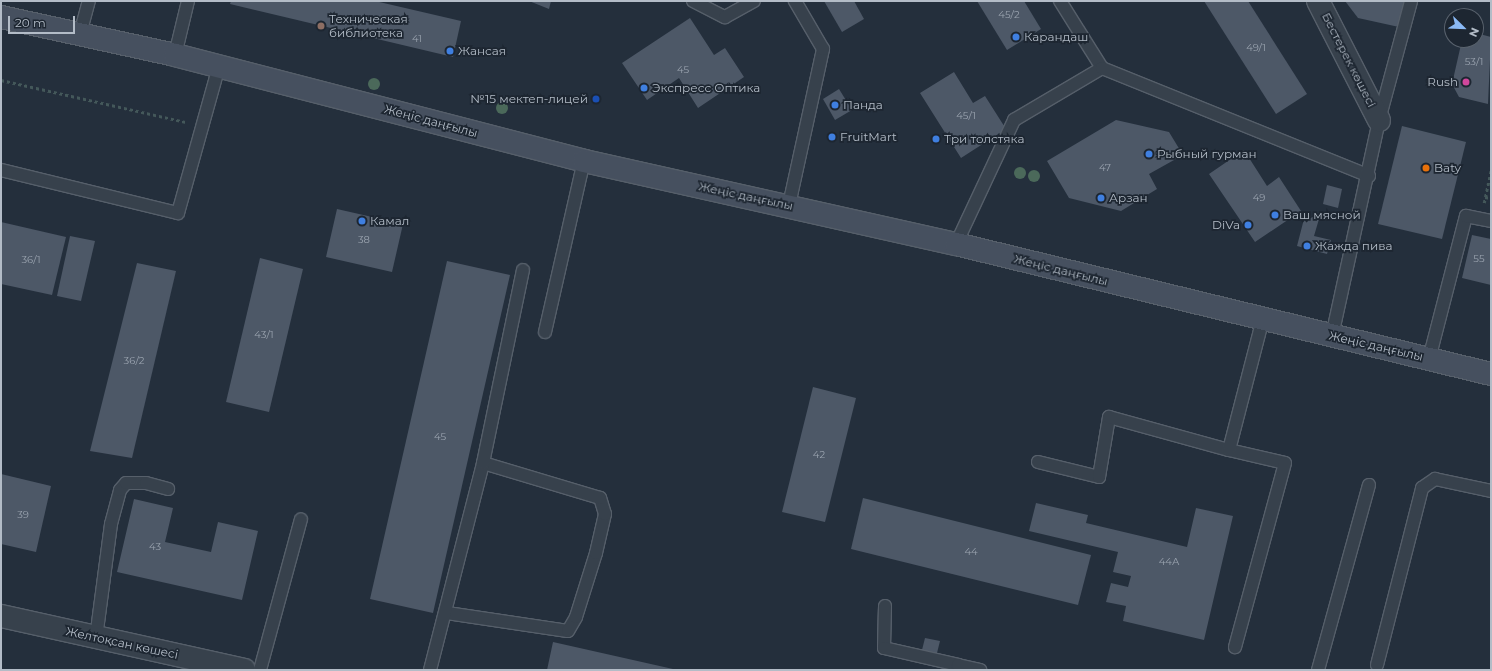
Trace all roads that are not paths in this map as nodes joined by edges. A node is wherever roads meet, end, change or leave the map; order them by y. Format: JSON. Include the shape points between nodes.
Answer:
{"nodes":[{"id":1,"x":89,"y":1,"type":"edge"},
{"id":2,"x":188,"y":1,"type":"edge"},
{"id":3,"x":693,"y":1,"type":"edge"},
{"id":4,"x":754,"y":1,"type":"edge"},
{"id":5,"x":795,"y":1,"type":"edge"},
{"id":6,"x":1060,"y":1,"type":"edge"},
{"id":7,"x":1318,"y":1,"type":"edge"},
{"id":8,"x":1411,"y":1,"type":"edge"},
{"id":9,"x":1,"y":17,"type":"edge"},
{"id":10,"x":80,"y":34,"type":"junction"},
{"id":11,"x":175,"y":55,"type":"junction"},
{"id":12,"x":219,"y":66,"type":"junction"},
{"id":13,"x":1102,"y":68,"type":"junction"},
{"id":14,"x":1379,"y":120,"type":"junction"},
{"id":15,"x":584,"y":161,"type":"junction"},
{"id":16,"x":1,"y":170,"type":"edge"},
{"id":17,"x":1369,"y":176,"type":"junction"},
{"id":18,"x":789,"y":205,"type":"junction"},
{"id":19,"x":1485,"y":220,"type":"edge"},
{"id":20,"x":956,"y":244,"type":"junction"},
{"id":21,"x":523,"y":270,"type":"dead end"},
{"id":22,"x":1263,"y":320,"type":"junction"},
{"id":23,"x":545,"y":332,"type":"dead end"},
{"id":24,"x":1332,"y":336,"type":"junction"},
{"id":25,"x":1429,"y":359,"type":"junction"},
{"id":26,"x":1491,"y":374,"type":"edge"},
{"id":27,"x":1230,"y":450,"type":"junction"},
{"id":28,"x":1038,"y":462,"type":"dead end"},
{"id":29,"x":483,"y":463,"type":"junction"},
{"id":30,"x":1369,"y":484,"type":"dead end"},
{"id":31,"x":168,"y":490,"type":"dead end"},
{"id":32,"x":1491,"y":491,"type":"edge"},
{"id":33,"x":301,"y":519,"type":"dead end"},
{"id":34,"x":885,"y":606,"type":"dead end"},
{"id":35,"x":446,"y":613,"type":"junction"},
{"id":36,"x":1,"y":616,"type":"edge"},
{"id":37,"x":96,"y":638,"type":"junction"},
{"id":38,"x":1235,"y":647,"type":"dead end"},
{"id":39,"x":1377,"y":665,"type":"dead end"},
{"id":40,"x":957,"y":667,"type":"edge"},
{"id":41,"x":244,"y":670,"type":"edge"},
{"id":42,"x":260,"y":670,"type":"edge"},
{"id":43,"x":430,"y":670,"type":"edge"},
{"id":44,"x":980,"y":670,"type":"edge"},
{"id":45,"x":1318,"y":670,"type":"edge"}],
"edges":[{"from":1,"to":10,"type":"lane"},
{"from":2,"to":11,"type":"lane"},
{"from":3,"to":4,"type":"lane","via":[[725,17]]},
{"from":5,"to":18,"type":"lane","via":[[823,49]]},
{"from":6,"to":13,"type":"lane"},
{"from":7,"to":14,"type":"street","name":"Бестерек көшесі"},
{"from":8,"to":14,"type":"lane"},
{"from":9,"to":10,"type":"main road","name":"Жеңіс даңғылы"},
{"from":10,"to":11,"type":"main road","name":"Жеңіс даңғылы"},
{"from":11,"to":12,"type":"main road","name":"Жеңіс даңғылы"},
{"from":12,"to":15,"type":"main road","name":"Жеңіс даңғылы"},
{"from":12,"to":16,"type":"lane","via":[[178,213]]},
{"from":13,"to":17,"type":"lane"},
{"from":13,"to":20,"type":"lane","via":[[1014,120]]},
{"from":14,"to":17,"type":"lane"},
{"from":15,"to":18,"type":"main road","name":"Жеңіс даңғылы"},
{"from":15,"to":23,"type":"lane"},
{"from":17,"to":24,"type":"lane"},
{"from":18,"to":20,"type":"main road","name":"Жеңіс даңғылы"},
{"from":19,"to":25,"type":"lane","via":[[1466,216]]},
{"from":20,"to":22,"type":"main road","name":"Жеңіс даңғылы"},
{"from":21,"to":29,"type":"lane"},
{"from":22,"to":24,"type":"main road","name":"Жеңіс даңғылы"},
{"from":22,"to":27,"type":"lane"},
{"from":24,"to":25,"type":"main road","name":"Жеңіс даңғылы"},
{"from":25,"to":26,"type":"main road","name":"Жеңіс даңғылы"},
{"from":27,"to":28,"type":"lane","via":[[1109,417],[1099,477]]},
{"from":27,"to":38,"type":"lane","via":[[1285,463]]},
{"from":29,"to":35,"type":"lane"},
{"from":29,"to":35,"type":"lane","via":[[600,498],[604,514],[596,553],[576,618],[568,631]]},
{"from":30,"to":45,"type":"lane"},
{"from":31,"to":37,"type":"lane","via":[[146,482],[126,483],[120,490],[111,524]]},
{"from":32,"to":39,"type":"lane","via":[[1435,479],[1422,488]]},
{"from":33,"to":42,"type":"lane"},
{"from":34,"to":40,"type":"lane","via":[[884,648]]},
{"from":35,"to":43,"type":"lane"},
{"from":36,"to":37,"type":"street","name":"Желтоқсан көшесі"},
{"from":37,"to":41,"type":"street","name":"Желтоқсан көшесі"},
{"from":40,"to":44,"type":"lane"}]}
